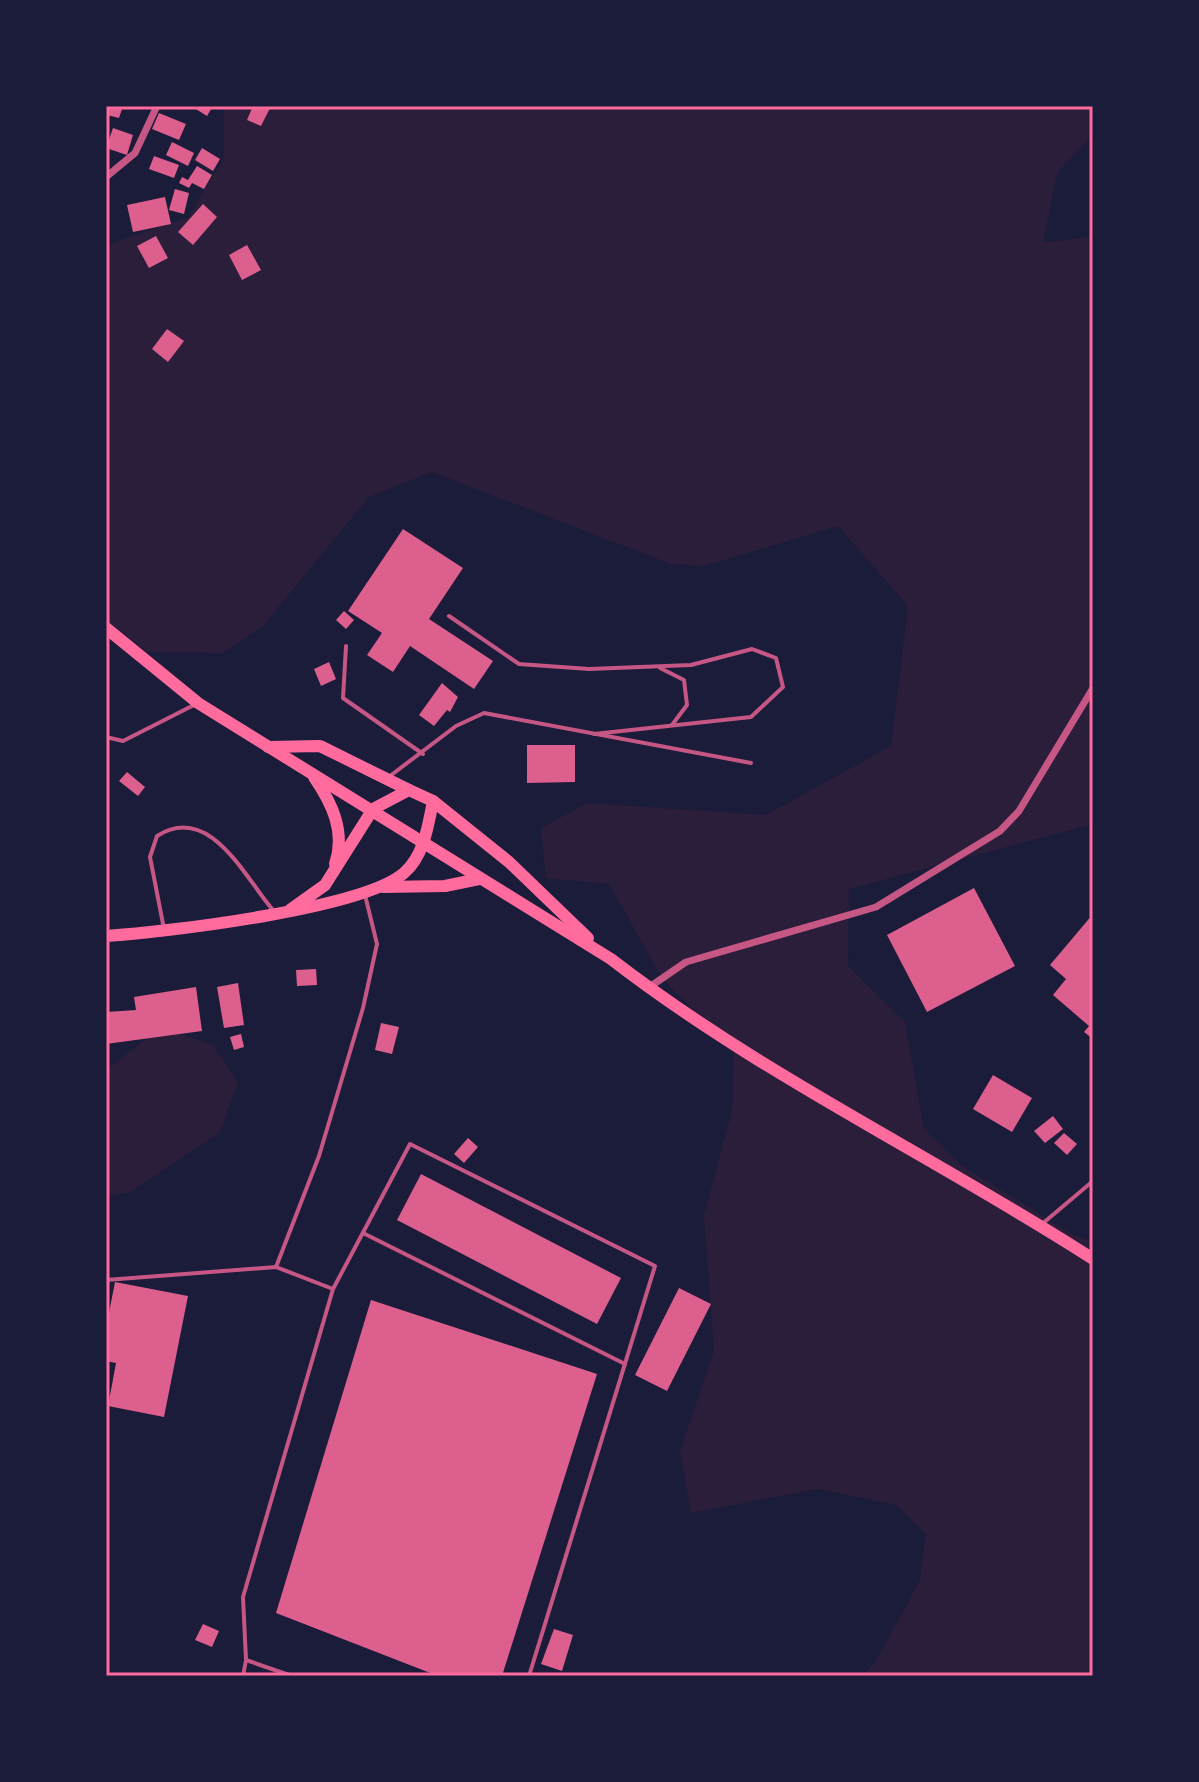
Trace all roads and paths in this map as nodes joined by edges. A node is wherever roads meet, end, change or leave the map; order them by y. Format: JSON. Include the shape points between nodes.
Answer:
{"nodes":[{"id":1,"x":157,"y":106,"type":"edge"},
{"id":2,"x":106,"y":177,"type":"edge"},
{"id":3,"x":449,"y":616,"type":"dead end"},
{"id":4,"x":106,"y":628,"type":"edge"},
{"id":5,"x":346,"y":646,"type":"dead end"},
{"id":6,"x":656,"y":666,"type":"junction"},
{"id":7,"x":1093,"y":688,"type":"edge"},
{"id":8,"x":198,"y":703,"type":"junction"},
{"id":9,"x":672,"y":725,"type":"junction"},
{"id":10,"x":594,"y":734,"type":"junction"},
{"id":11,"x":106,"y":737,"type":"edge"},
{"id":12,"x":268,"y":747,"type":"junction"},
{"id":13,"x":423,"y":754,"type":"junction"},
{"id":14,"x":751,"y":763,"type":"dead end"},
{"id":15,"x":310,"y":771,"type":"junction"},
{"id":16,"x":388,"y":778,"type":"junction"},
{"id":17,"x":409,"y":790,"type":"junction"},
{"id":18,"x":433,"y":801,"type":"junction"},
{"id":19,"x":372,"y":812,"type":"junction"},
{"id":20,"x":423,"y":845,"type":"junction"},
{"id":21,"x":479,"y":879,"type":"junction"},
{"id":22,"x":325,"y":885,"type":"junction"},
{"id":23,"x":379,"y":887,"type":"junction"},
{"id":24,"x":364,"y":892,"type":"junction"},
{"id":25,"x":290,"y":910,"type":"junction"},
{"id":26,"x":275,"y":912,"type":"junction"},
{"id":27,"x":164,"y":930,"type":"junction"},
{"id":28,"x":106,"y":936,"type":"edge"},
{"id":29,"x":611,"y":959,"type":"junction"},
{"id":30,"x":648,"y":988,"type":"junction"},
{"id":31,"x":1093,"y":1181,"type":"edge"},
{"id":32,"x":1040,"y":1225,"type":"junction"},
{"id":33,"x":363,"y":1233,"type":"junction"},
{"id":34,"x":1093,"y":1259,"type":"edge"},
{"id":35,"x":276,"y":1267,"type":"junction"},
{"id":36,"x":106,"y":1280,"type":"edge"},
{"id":37,"x":333,"y":1289,"type":"junction"},
{"id":38,"x":625,"y":1364,"type":"junction"},
{"id":39,"x":246,"y":1660,"type":"junction"},
{"id":40,"x":243,"y":1676,"type":"edge"},
{"id":41,"x":292,"y":1676,"type":"edge"},
{"id":42,"x":529,"y":1676,"type":"edge"}],
"edges":[{"from":1,"to":2,"type":"street","via":[[135,153]]},
{"from":3,"to":6,"type":"lane","via":[[519,664]]},
{"from":4,"to":8,"type":"main road"},
{"from":5,"to":13,"type":"lane","via":[[343,698]]},
{"from":6,"to":9,"type":"lane","via":[[684,680],[687,705]]},
{"from":6,"to":9,"type":"lane","via":[[691,665],[752,649],[776,658],[783,687],[751,717]]},
{"from":7,"to":30,"type":"street","via":[[1019,811],[1000,831],[876,907],[686,962]]},
{"from":8,"to":11,"type":"lane","via":[[123,741]]},
{"from":8,"to":12,"type":"main road"},
{"from":9,"to":10,"type":"lane"},
{"from":10,"to":13,"type":"lane","via":[[484,713],[456,726]]},
{"from":10,"to":14,"type":"lane"},
{"from":12,"to":15,"type":"main road"},
{"from":12,"to":16,"type":"main road","via":[[320,746]]},
{"from":13,"to":16,"type":"lane"},
{"from":15,"to":19,"type":"main road"},
{"from":15,"to":22,"type":"main road","via":[[330,800],[339,835],[339,850]]},
{"from":16,"to":17,"type":"main road"},
{"from":17,"to":18,"type":"main road"},
{"from":17,"to":19,"type":"main road"},
{"from":18,"to":20,"type":"main road"},
{"from":18,"to":29,"type":"main road","via":[[509,862]]},
{"from":19,"to":20,"type":"main road"},
{"from":19,"to":22,"type":"main road"},
{"from":20,"to":21,"type":"main road"},
{"from":20,"to":23,"type":"main road","via":[[404,873]]},
{"from":21,"to":23,"type":"main road","via":[[445,886]]},
{"from":21,"to":29,"type":"main road"},
{"from":22,"to":25,"type":"main road"},
{"from":23,"to":24,"type":"main road"},
{"from":24,"to":25,"type":"main road"},
{"from":24,"to":35,"type":"lane","via":[[377,944],[363,1008],[319,1156]]},
{"from":25,"to":26,"type":"main road"},
{"from":26,"to":27,"type":"main road"},
{"from":26,"to":27,"type":"lane","via":[[224,846],[203,831],[178,827],[157,836],[150,857]]},
{"from":27,"to":28,"type":"main road"},
{"from":29,"to":30,"type":"main road"},
{"from":30,"to":32,"type":"main road"},
{"from":31,"to":32,"type":"lane"},
{"from":32,"to":34,"type":"main road"},
{"from":33,"to":37,"type":"lane"},
{"from":33,"to":38,"type":"lane"},
{"from":33,"to":38,"type":"lane","via":[[410,1144],[655,1266]]},
{"from":35,"to":36,"type":"lane"},
{"from":35,"to":37,"type":"lane"},
{"from":37,"to":39,"type":"lane","via":[[243,1597]]},
{"from":38,"to":42,"type":"lane"},
{"from":39,"to":40,"type":"lane"},
{"from":39,"to":41,"type":"lane"}]}
